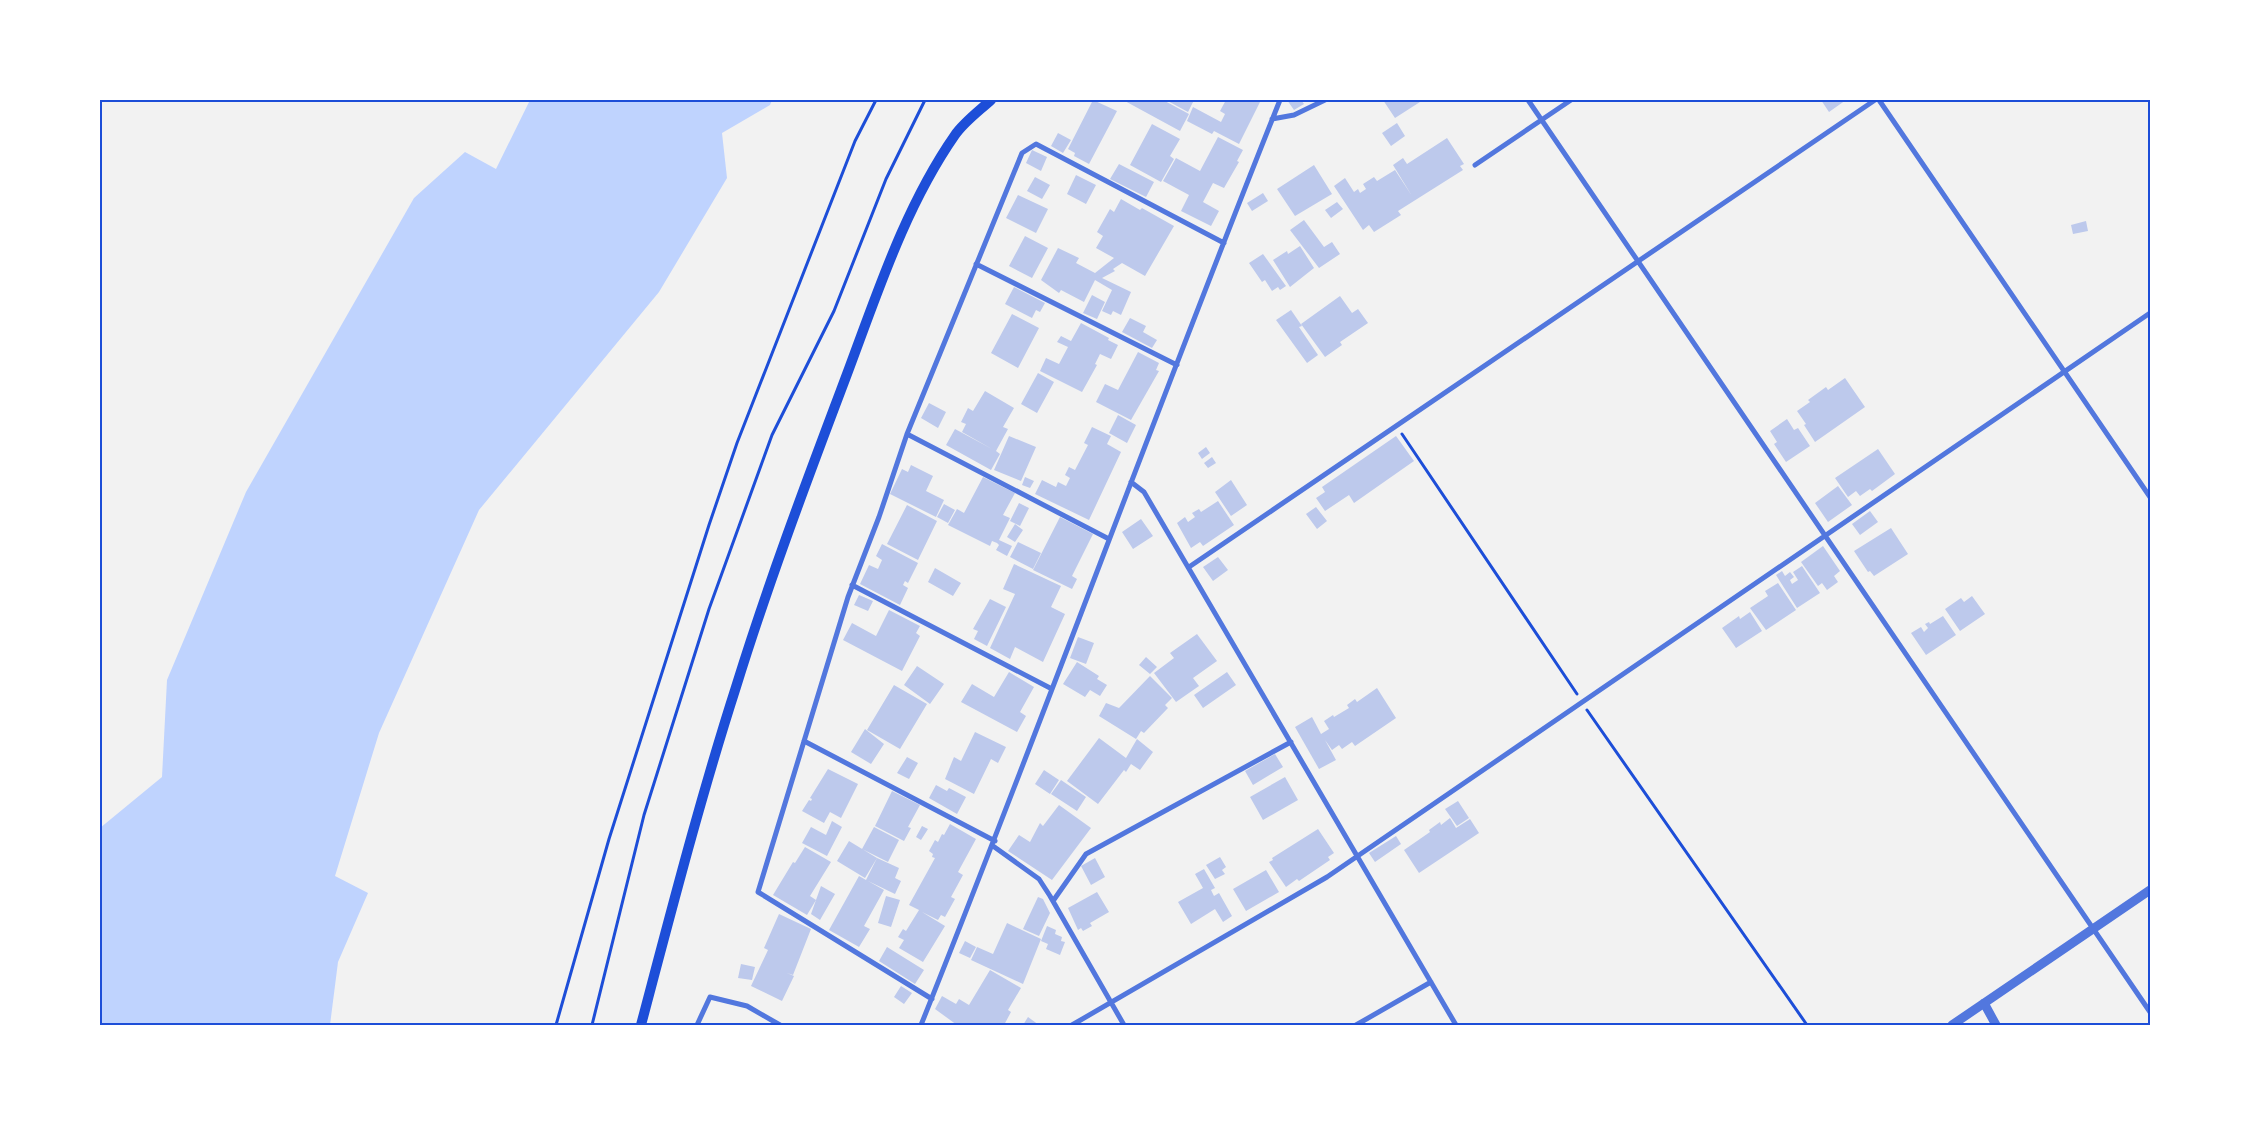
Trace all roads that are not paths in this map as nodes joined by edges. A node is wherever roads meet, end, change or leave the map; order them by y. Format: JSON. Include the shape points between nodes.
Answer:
{"nodes":[{"id":1,"x":991,"y":100,"type":"edge"},
{"id":2,"x":1280,"y":100,"type":"edge"},
{"id":3,"x":1325,"y":100,"type":"edge"},
{"id":4,"x":1528,"y":100,"type":"edge"},
{"id":5,"x":1571,"y":100,"type":"edge"},
{"id":6,"x":1875,"y":100,"type":"edge"},
{"id":7,"x":1879,"y":100,"type":"edge"},
{"id":8,"x":1272,"y":119,"type":"junction"},
{"id":9,"x":1542,"y":120,"type":"junction"},
{"id":10,"x":1475,"y":165,"type":"dead end"},
{"id":11,"x":1224,"y":243,"type":"junction"},
{"id":12,"x":1638,"y":260,"type":"junction"},
{"id":13,"x":976,"y":264,"type":"junction"},
{"id":14,"x":2150,"y":313,"type":"edge"},
{"id":15,"x":1177,"y":365,"type":"junction"},
{"id":16,"x":2065,"y":371,"type":"junction"},
{"id":17,"x":907,"y":434,"type":"junction"},
{"id":18,"x":1131,"y":482,"type":"junction"},
{"id":19,"x":2150,"y":496,"type":"edge"},
{"id":20,"x":1825,"y":534,"type":"junction"},
{"id":21,"x":1109,"y":538,"type":"junction"},
{"id":22,"x":1189,"y":567,"type":"junction"},
{"id":23,"x":852,"y":585,"type":"junction"},
{"id":24,"x":1052,"y":688,"type":"junction"},
{"id":25,"x":804,"y":741,"type":"junction"},
{"id":26,"x":1291,"y":742,"type":"junction"},
{"id":27,"x":994,"y":844,"type":"junction"},
{"id":28,"x":1357,"y":855,"type":"junction"},
{"id":29,"x":2150,"y":890,"type":"edge"},
{"id":30,"x":1053,"y":901,"type":"junction"},
{"id":31,"x":2094,"y":928,"type":"junction"},
{"id":32,"x":1431,"y":982,"type":"junction"},
{"id":33,"x":932,"y":999,"type":"junction"},
{"id":34,"x":1111,"y":1003,"type":"junction"},
{"id":35,"x":1984,"y":1004,"type":"junction"},
{"id":36,"x":2150,"y":1012,"type":"edge"},
{"id":37,"x":641,"y":1025,"type":"edge"},
{"id":38,"x":698,"y":1025,"type":"edge"},
{"id":39,"x":780,"y":1025,"type":"edge"},
{"id":40,"x":921,"y":1025,"type":"edge"},
{"id":41,"x":1072,"y":1025,"type":"edge"},
{"id":42,"x":1124,"y":1025,"type":"edge"},
{"id":43,"x":1356,"y":1025,"type":"edge"},
{"id":44,"x":1456,"y":1025,"type":"edge"},
{"id":45,"x":1952,"y":1025,"type":"edge"},
{"id":46,"x":1996,"y":1025,"type":"edge"}],
"edges":[{"from":1,"to":37,"type":"main road","via":[[956,132],[923,187],[843,385],[735,688]]},
{"from":2,"to":8,"type":"street"},
{"from":3,"to":8,"type":"street","via":[[1294,116]]},
{"from":4,"to":9,"type":"street"},
{"from":5,"to":9,"type":"street"},
{"from":6,"to":12,"type":"street"},
{"from":7,"to":16,"type":"street"},
{"from":8,"to":11,"type":"street"},
{"from":9,"to":10,"type":"street"},
{"from":9,"to":12,"type":"street"},
{"from":11,"to":13,"type":"street","via":[[1036,144],[1022,153]]},
{"from":11,"to":15,"type":"street"},
{"from":12,"to":20,"type":"street"},
{"from":12,"to":22,"type":"street"},
{"from":13,"to":15,"type":"street"},
{"from":13,"to":17,"type":"street"},
{"from":14,"to":16,"type":"street"},
{"from":15,"to":18,"type":"street"},
{"from":16,"to":19,"type":"street"},
{"from":16,"to":20,"type":"street"},
{"from":17,"to":21,"type":"street"},
{"from":17,"to":23,"type":"street"},
{"from":18,"to":21,"type":"street"},
{"from":18,"to":22,"type":"street","via":[[1144,492]]},
{"from":20,"to":28,"type":"street"},
{"from":20,"to":31,"type":"street"},
{"from":21,"to":24,"type":"street"},
{"from":22,"to":26,"type":"street"},
{"from":23,"to":24,"type":"street"},
{"from":23,"to":25,"type":"street"},
{"from":24,"to":27,"type":"street"},
{"from":25,"to":27,"type":"street"},
{"from":25,"to":33,"type":"street","via":[[758,892]]},
{"from":26,"to":28,"type":"street"},
{"from":26,"to":30,"type":"street","via":[[1086,854]]},
{"from":27,"to":30,"type":"street","via":[[1039,880]]},
{"from":27,"to":33,"type":"street"},
{"from":28,"to":32,"type":"street"},
{"from":28,"to":34,"type":"street","via":[[1327,877]]},
{"from":29,"to":31,"type":"street"},
{"from":30,"to":34,"type":"street"},
{"from":31,"to":35,"type":"street"},
{"from":31,"to":36,"type":"street"},
{"from":32,"to":43,"type":"street"},
{"from":32,"to":44,"type":"street"},
{"from":33,"to":40,"type":"street"},
{"from":34,"to":41,"type":"street"},
{"from":34,"to":42,"type":"street"},
{"from":35,"to":45,"type":"street"},
{"from":35,"to":46,"type":"street"},
{"from":38,"to":39,"type":"street","via":[[710,997],[747,1006]]}]}
